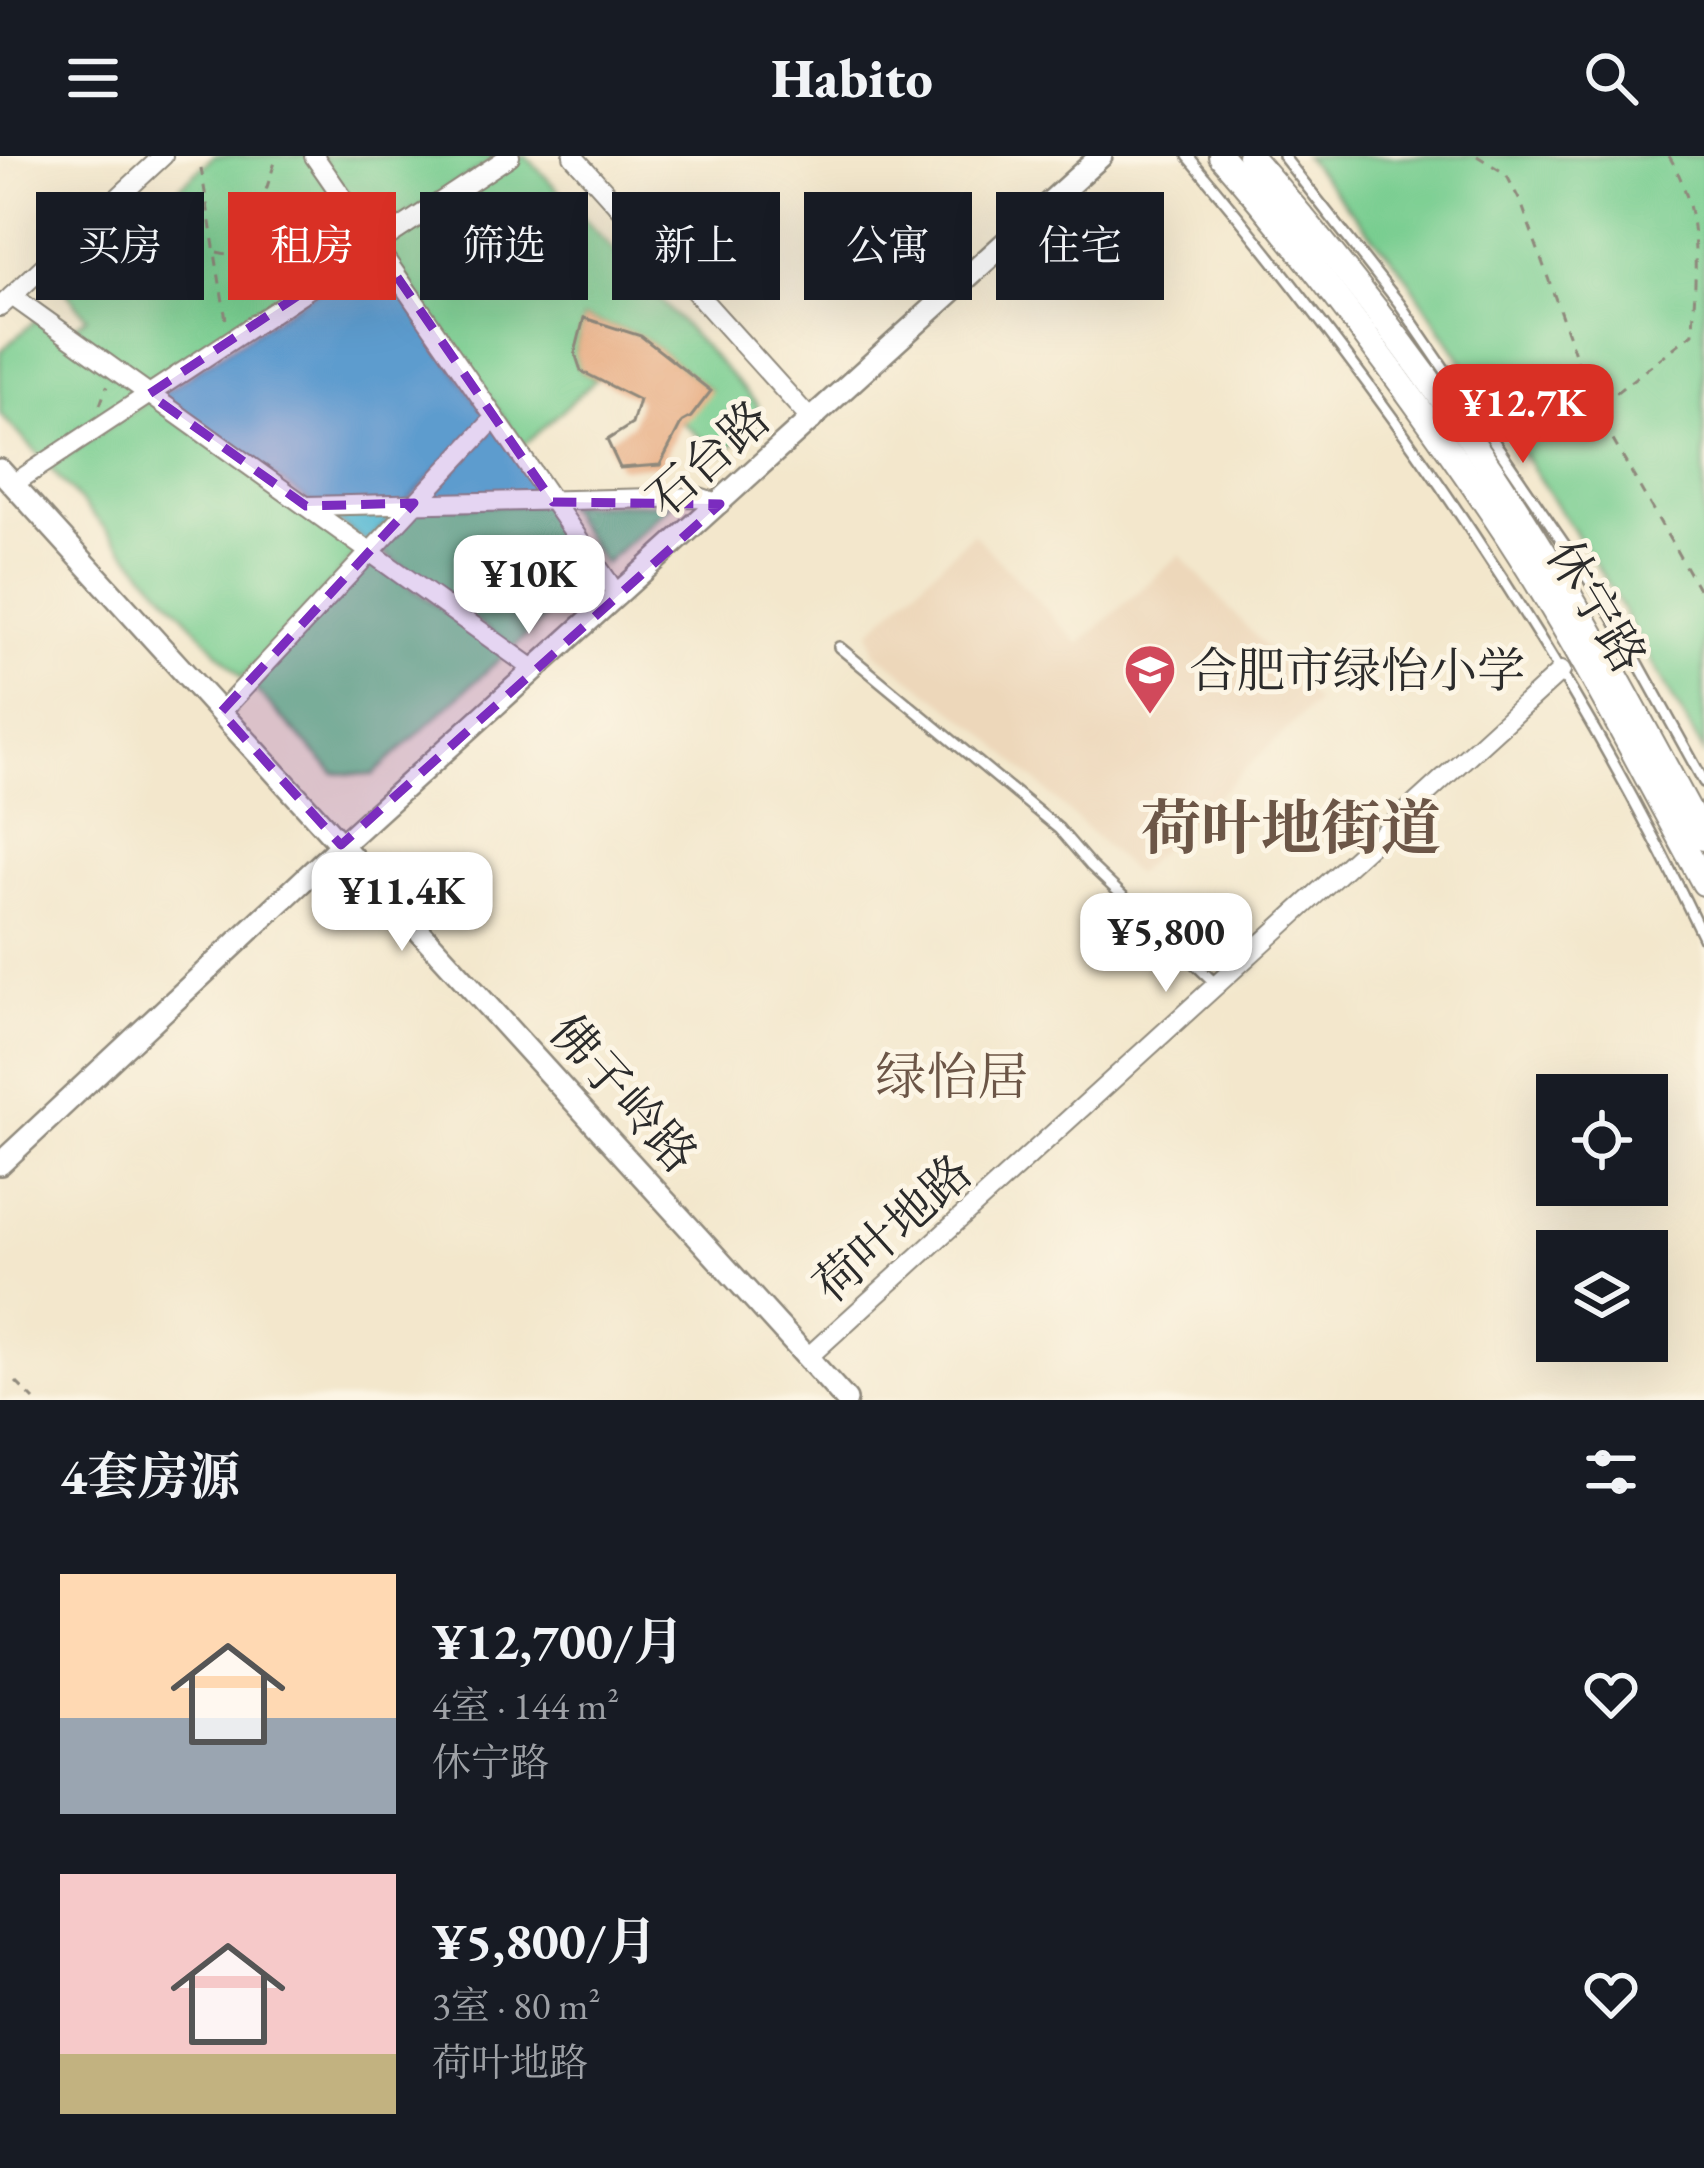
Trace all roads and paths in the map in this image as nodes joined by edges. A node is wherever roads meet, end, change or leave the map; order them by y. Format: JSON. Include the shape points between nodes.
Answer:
{"nodes":[{"id":1,"x":163,"y":156,"type":"edge"},
{"id":2,"x":277,"y":156,"type":"edge"},
{"id":3,"x":314,"y":156,"type":"edge"},
{"id":4,"x":510,"y":156,"type":"edge"},
{"id":5,"x":573,"y":156,"type":"edge"},
{"id":6,"x":1101,"y":156,"type":"edge"},
{"id":7,"x":1188,"y":156,"type":"edge"},
{"id":8,"x":1221,"y":156,"type":"edge"},
{"id":9,"x":1250,"y":156,"type":"edge"},
{"id":10,"x":1283,"y":156,"type":"edge"},
{"id":11,"x":1477,"y":156,"type":"edge"},
{"id":12,"x":1670,"y":156,"type":"edge"},
{"id":13,"x":201,"y":168,"type":"dead end"},
{"id":14,"x":265,"y":192,"type":"edge"},
{"id":15,"x":339,"y":192,"type":"edge"},
{"id":16,"x":396,"y":231,"type":"edge"},
{"id":17,"x":215,"y":251,"type":"junction"},
{"id":18,"x":228,"y":254,"type":"edge"},
{"id":19,"x":1696,"y":254,"type":"junction"},
{"id":20,"x":1704,"y":266,"type":"edge"},
{"id":21,"x":396,"y":275,"type":"edge"},
{"id":22,"x":292,"y":300,"type":"edge"},
{"id":23,"x":6,"y":302,"type":"edge"},
{"id":24,"x":229,"y":333,"type":"dead end"},
{"id":25,"x":112,"y":373,"type":"dead end"},
{"id":26,"x":149,"y":394,"type":"junction"},
{"id":27,"x":100,"y":406,"type":"dead end"},
{"id":28,"x":1594,"y":409,"type":"junction"},
{"id":29,"x":495,"y":418,"type":"junction"},
{"id":30,"x":812,"y":421,"type":"junction"},
{"id":31,"x":6,"y":477,"type":"edge"},
{"id":32,"x":553,"y":502,"type":"junction"},
{"id":33,"x":415,"y":503,"type":"junction"},
{"id":34,"x":720,"y":503,"type":"junction"},
{"id":35,"x":306,"y":506,"type":"junction"},
{"id":36,"x":369,"y":551,"type":"junction"},
{"id":37,"x":618,"y":596,"type":"junction"},
{"id":38,"x":1704,"y":599,"type":"edge"},
{"id":39,"x":839,"y":646,"type":"dead end"},
{"id":40,"x":535,"y":670,"type":"junction"},
{"id":41,"x":1561,"y":671,"type":"junction"},
{"id":42,"x":220,"y":712,"type":"junction"},
{"id":43,"x":1704,"y":782,"type":"edge"},
{"id":44,"x":1704,"y":838,"type":"edge"},
{"id":45,"x":341,"y":844,"type":"junction"},
{"id":46,"x":1704,"y":883,"type":"edge"},
{"id":47,"x":1704,"y":939,"type":"edge"},
{"id":48,"x":1216,"y":985,"type":"junction"},
{"id":49,"x":0,"y":1164,"type":"edge"},
{"id":50,"x":807,"y":1358,"type":"junction"},
{"id":51,"x":16,"y":1382,"type":"dead end"},
{"id":52,"x":34,"y":1400,"type":"edge"},
{"id":53,"x":846,"y":1400,"type":"edge"}],
"edges":[{"from":1,"to":23,"type":"street"},
{"from":2,"to":14,"type":"path"},
{"from":3,"to":15,"type":"street"},
{"from":4,"to":16,"type":"street"},
{"from":5,"to":30,"type":"street"},
{"from":6,"to":30,"type":"street","name":"石台路"},
{"from":7,"to":41,"type":"lane","via":[[1389,408]]},
{"from":8,"to":46,"type":"main road","name":"休宁路","via":[[1493,513]]},
{"from":9,"to":44,"type":"main road","name":"休宁路","via":[[1514,503]]},
{"from":10,"to":43,"type":"lane","via":[[1399,302],[1606,604]]},
{"from":11,"to":28,"type":"path","via":[[1506,174],[1522,205]]},
{"from":12,"to":19,"type":"path","via":[[1683,178]]},
{"from":13,"to":17,"type":"path"},
{"from":17,"to":18,"type":"path"},
{"from":17,"to":24,"type":"path"},
{"from":19,"to":20,"type":"path"},
{"from":19,"to":28,"type":"path","via":[[1693,333]]},
{"from":21,"to":29,"type":"street"},
{"from":22,"to":26,"type":"street"},
{"from":23,"to":26,"type":"street"},
{"from":25,"to":27,"type":"path"},
{"from":26,"to":31,"type":"street"},
{"from":26,"to":35,"type":"street"},
{"from":28,"to":38,"type":"path"},
{"from":29,"to":32,"type":"street"},
{"from":29,"to":33,"type":"street"},
{"from":30,"to":34,"type":"street","name":"石台路"},
{"from":31,"to":42,"type":"street","name":"佛子岭路"},
{"from":32,"to":33,"type":"street"},
{"from":32,"to":34,"type":"street"},
{"from":32,"to":37,"type":"street"},
{"from":33,"to":35,"type":"street"},
{"from":33,"to":36,"type":"street"},
{"from":34,"to":37,"type":"street","name":"石台路"},
{"from":35,"to":36,"type":"street"},
{"from":36,"to":40,"type":"street"},
{"from":36,"to":42,"type":"street"},
{"from":37,"to":40,"type":"street","name":"石台路"},
{"from":39,"to":48,"type":"lane","via":[[1059,829]]},
{"from":40,"to":45,"type":"street","name":"石台路"},
{"from":41,"to":47,"type":"lane"},
{"from":41,"to":48,"type":"street","name":"荷叶地路"},
{"from":42,"to":45,"type":"street","name":"佛子岭路"},
{"from":45,"to":49,"type":"street","name":"石台路"},
{"from":45,"to":50,"type":"street","name":"佛子岭路"},
{"from":48,"to":50,"type":"street","name":"荷叶地路"},
{"from":50,"to":53,"type":"street","name":"佛子岭路"},
{"from":51,"to":52,"type":"path"}]}
